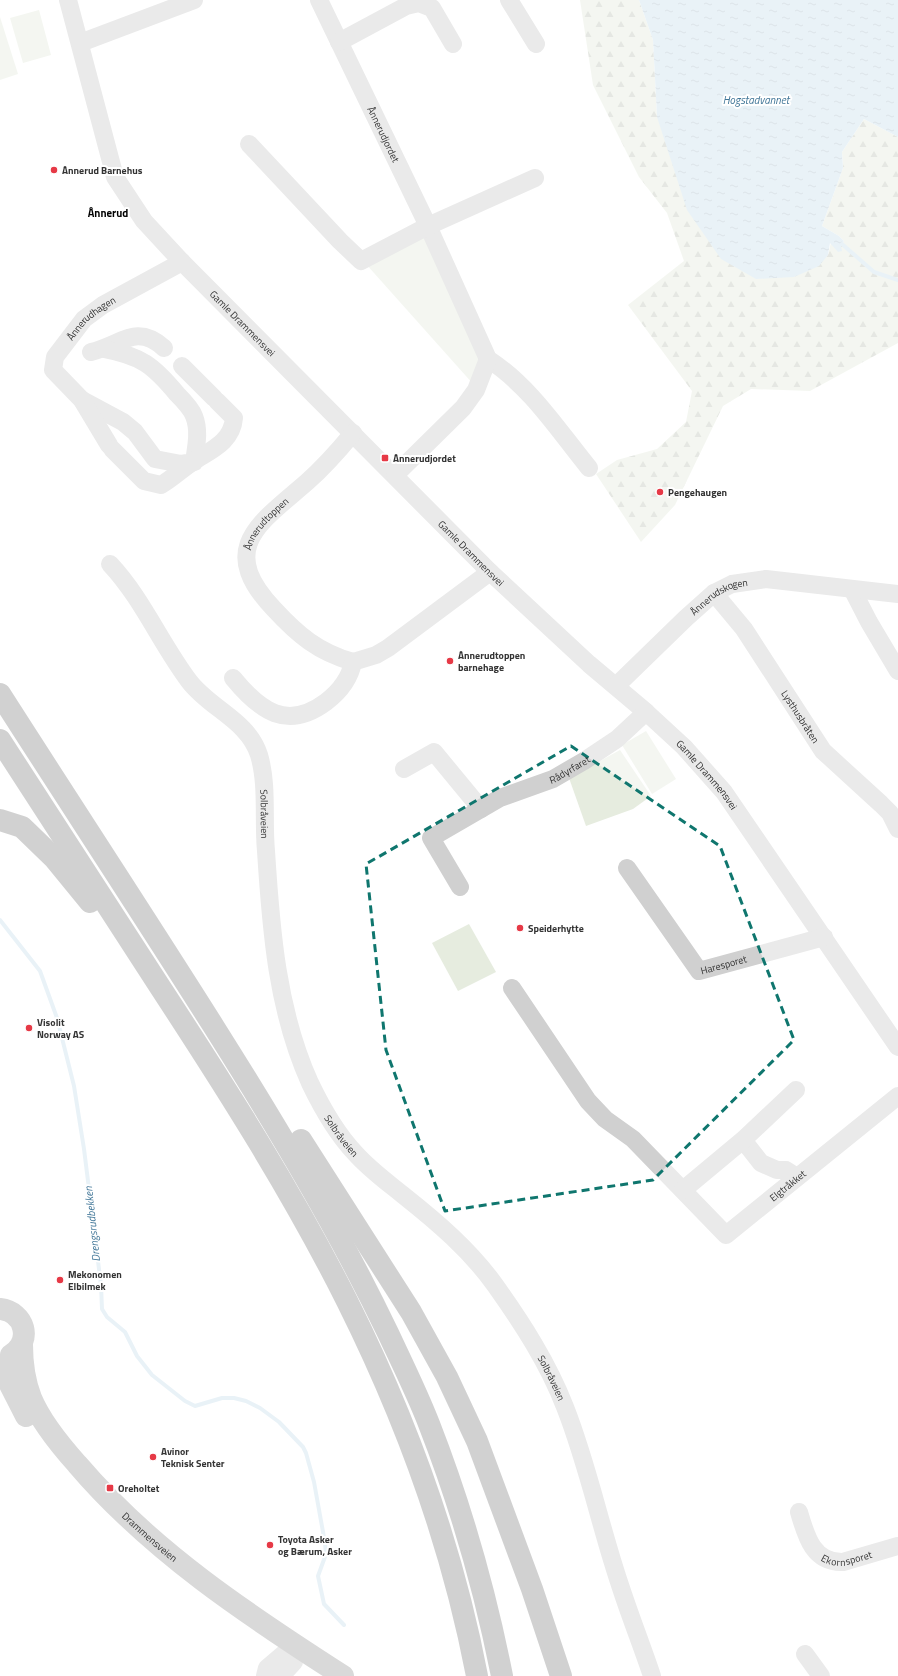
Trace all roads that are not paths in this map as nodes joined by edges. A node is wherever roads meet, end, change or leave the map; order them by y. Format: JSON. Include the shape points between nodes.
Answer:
{"nodes":[{"id":1,"x":68,"y":0,"type":"edge"},
{"id":2,"x":194,"y":0,"type":"edge"},
{"id":3,"x":319,"y":0,"type":"edge"},
{"id":4,"x":509,"y":0,"type":"edge"},
{"id":5,"x":339,"y":42,"type":"junction"},
{"id":6,"x":80,"y":43,"type":"junction"},
{"id":7,"x":453,"y":44,"type":"dead end"},
{"id":8,"x":536,"y":44,"type":"dead end"},
{"id":9,"x":249,"y":144,"type":"dead end"},
{"id":10,"x":535,"y":178,"type":"dead end"},
{"id":11,"x":428,"y":226,"type":"junction"},
{"id":12,"x":182,"y":262,"type":"junction"},
{"id":13,"x":488,"y":359,"type":"junction"},
{"id":14,"x":82,"y":400,"type":"junction"},
{"id":15,"x":353,"y":433,"type":"junction"},
{"id":16,"x":194,"y":462,"type":"junction"},
{"id":17,"x":589,"y":468,"type":"dead end"},
{"id":18,"x":395,"y":475,"type":"junction"},
{"id":19,"x":110,"y":564,"type":"dead end"},
{"id":20,"x":490,"y":572,"type":"junction"},
{"id":21,"x":852,"y":589,"type":"junction"},
{"id":22,"x":714,"y":593,"type":"junction"},
{"id":23,"x":898,"y":594,"type":"edge"},
{"id":24,"x":353,"y":662,"type":"junction"},
{"id":25,"x":898,"y":671,"type":"edge"},
{"id":26,"x":233,"y":678,"type":"dead end"},
{"id":27,"x":616,"y":686,"type":"junction"},
{"id":28,"x":0,"y":694,"type":"edge"},
{"id":29,"x":646,"y":712,"type":"junction"},
{"id":30,"x":0,"y":740,"type":"edge"},
{"id":31,"x":404,"y":769,"type":"dead end"},
{"id":32,"x":481,"y":809,"type":"junction"},
{"id":33,"x":0,"y":820,"type":"edge"},
{"id":34,"x":898,"y":829,"type":"edge"},
{"id":35,"x":627,"y":868,"type":"dead end"},
{"id":36,"x":460,"y":887,"type":"dead end"},
{"id":37,"x":138,"y":907,"type":"junction"},
{"id":38,"x":824,"y":937,"type":"junction"},
{"id":39,"x":146,"y":965,"type":"junction"},
{"id":40,"x":512,"y":988,"type":"dead end"},
{"id":41,"x":897,"y":1042,"type":"edge"},
{"id":42,"x":796,"y":1090,"type":"dead end"},
{"id":43,"x":898,"y":1096,"type":"edge"},
{"id":44,"x":743,"y":1140,"type":"junction"},
{"id":45,"x":797,"y":1178,"type":"junction"},
{"id":46,"x":683,"y":1190,"type":"junction"},
{"id":47,"x":3,"y":1306,"type":"edge"},
{"id":48,"x":22,"y":1345,"type":"junction"},
{"id":49,"x":0,"y":1357,"type":"edge"},
{"id":50,"x":0,"y":1365,"type":"edge"},
{"id":51,"x":799,"y":1512,"type":"dead end"},
{"id":52,"x":898,"y":1546,"type":"edge"},
{"id":53,"x":805,"y":1654,"type":"dead end"},
{"id":54,"x":288,"y":1659,"type":"edge"},
{"id":55,"x":265,"y":1676,"type":"edge"},
{"id":56,"x":315,"y":1676,"type":"edge"},
{"id":57,"x":343,"y":1676,"type":"edge"},
{"id":58,"x":477,"y":1676,"type":"edge"},
{"id":59,"x":502,"y":1676,"type":"edge"},
{"id":60,"x":561,"y":1676,"type":"edge"},
{"id":61,"x":652,"y":1676,"type":"edge"},
{"id":62,"x":821,"y":1676,"type":"edge"}],
"edges":[{"from":1,"to":6,"type":"street","name":"Gamle Drammensvei"},
{"from":2,"to":6,"type":"street"},
{"from":3,"to":5,"type":"street","name":"Ånnerudjordet"},
{"from":4,"to":8,"type":"street"},
{"from":5,"to":7,"type":"street","via":[[406,6],[419,3],[432,8]]},
{"from":5,"to":11,"type":"street","name":"Ånnerudjordet"},
{"from":6,"to":12,"type":"street","name":"Gamle Drammensvei","via":[[115,178],[144,221]]},
{"from":9,"to":11,"type":"street","via":[[340,242],[361,260]]},
{"from":10,"to":11,"type":"street"},
{"from":11,"to":13,"type":"street","name":"Ånnerudjordet"},
{"from":12,"to":14,"type":"street","name":"Ånnerudhagen","via":[[103,305],[84,319],[55,358],[54,370]]},
{"from":12,"to":15,"type":"street","name":"Gamle Drammensvei"},
{"from":13,"to":17,"type":"street","via":[[505,370],[532,397]]},
{"from":13,"to":18,"type":"street","via":[[476,390],[463,408]]},
{"from":14,"to":16,"type":"street","name":"Ånnerudhagen","via":[[123,422],[135,432],[155,459],[181,464]]},
{"from":14,"to":16,"type":"street","name":"Ånnerudhagen","via":[[111,447],[144,481],[161,485]]},
{"from":15,"to":18,"type":"street","name":"Gamle Drammensvei"},
{"from":15,"to":24,"type":"street","name":"Ånnerudtoppen","via":[[316,474],[259,524],[249,539],[246,556],[251,581],[286,622],[310,644],[333,657]]},
{"from":16,"to":16,"type":"street","name":"Ånnerudhagen","via":[[198,436],[194,416],[161,374],[147,363],[126,353],[97,351],[133,336],[144,335],[154,339],[234,418],[233,429],[225,440]]},
{"from":18,"to":20,"type":"street","name":"Gamle Drammensvei"},
{"from":19,"to":61,"type":"street","name":"Solbråveien","via":[[126,583],[190,682],[206,699],[234,719],[248,734],[258,753],[263,784],[265,849],[278,978],[288,1022],[310,1081],[338,1132],[355,1154],[448,1232],[470,1254],[525,1329],[565,1405],[585,1462],[619,1584]]},
{"from":20,"to":24,"type":"street","via":[[388,648],[376,655]]},
{"from":20,"to":27,"type":"street","name":"Gamle Drammensvei"},
{"from":21,"to":22,"type":"street","name":"Ånnerudskogen","via":[[766,579],[732,584]]},
{"from":21,"to":23,"type":"street","name":"Ånnerudskogen"},
{"from":21,"to":25,"type":"street"},
{"from":22,"to":27,"type":"street","name":"Ånnerudskogen"},
{"from":22,"to":34,"type":"street","name":"Lysthusbråten","via":[[744,629],[822,751],[890,813]]},
{"from":24,"to":26,"type":"street","via":[[350,675],[331,698],[312,712],[295,717],[280,715],[263,708],[249,698]]},
{"from":27,"to":29,"type":"street","name":"Gamle Drammensvei"},
{"from":28,"to":37,"type":"highway"},
{"from":29,"to":32,"type":"street","name":"Rådyrfaret","via":[[617,739],[584,761],[553,778],[500,798]]},
{"from":29,"to":38,"type":"street","name":"Gamle Drammensvei","via":[[684,747],[724,792]]},
{"from":30,"to":39,"type":"highway"},
{"from":31,"to":32,"type":"street","via":[[434,752]]},
{"from":32,"to":36,"type":"street","name":"Rådyrfaret","via":[[431,838]]},
{"from":33,"to":39,"type":"highway","via":[[22,827],[54,858],[84,893],[113,936]]},
{"from":35,"to":38,"type":"street","name":"Haresporet","via":[[699,972]]},
{"from":37,"to":59,"type":"highway","via":[[309,1181],[359,1273],[400,1358],[428,1423],[460,1512],[486,1603]]},
{"from":37,"to":60,"type":"highway","via":[[172,940],[411,1312],[440,1364],[477,1441]]},
{"from":38,"to":41,"type":"street","name":"Gamle Drammensvei"},
{"from":39,"to":58,"type":"highway","via":[[223,1083],[287,1191],[326,1260],[365,1339],[404,1429],[437,1519],[463,1608]]},
{"from":40,"to":46,"type":"street","name":"Elgtråkket","via":[[588,1101],[605,1119],[633,1139]]},
{"from":42,"to":44,"type":"street"},
{"from":43,"to":45,"type":"street","name":"Elgtråkket"},
{"from":44,"to":45,"type":"street","via":[[761,1163],[777,1170],[786,1170]]},
{"from":44,"to":46,"type":"street"},
{"from":45,"to":46,"type":"street","name":"Elgtråkket","via":[[726,1234]]},
{"from":47,"to":48,"type":"main road","name":"Drammensveien","via":[[16,1315],[24,1329]]},
{"from":48,"to":49,"type":"main road","via":[[10,1356]]},
{"from":48,"to":54,"type":"main road","name":"Drammensveien","via":[[24,1377],[33,1403],[56,1438],[96,1486],[159,1545],[255,1620]]},
{"from":50,"to":54,"type":"main road","name":"Drammensveien","via":[[35,1430],[54,1457],[97,1507],[146,1552]]},
{"from":51,"to":52,"type":"street","name":"Ekornsporet","via":[[806,1536],[813,1548],[821,1556],[834,1562],[843,1562]]},
{"from":53,"to":62,"type":"street"},
{"from":54,"to":55,"type":"street","via":[[267,1668]]},
{"from":54,"to":56,"type":"main road","name":"Drammensveien"},
{"from":54,"to":57,"type":"main road","name":"Drammensveien"}]}
